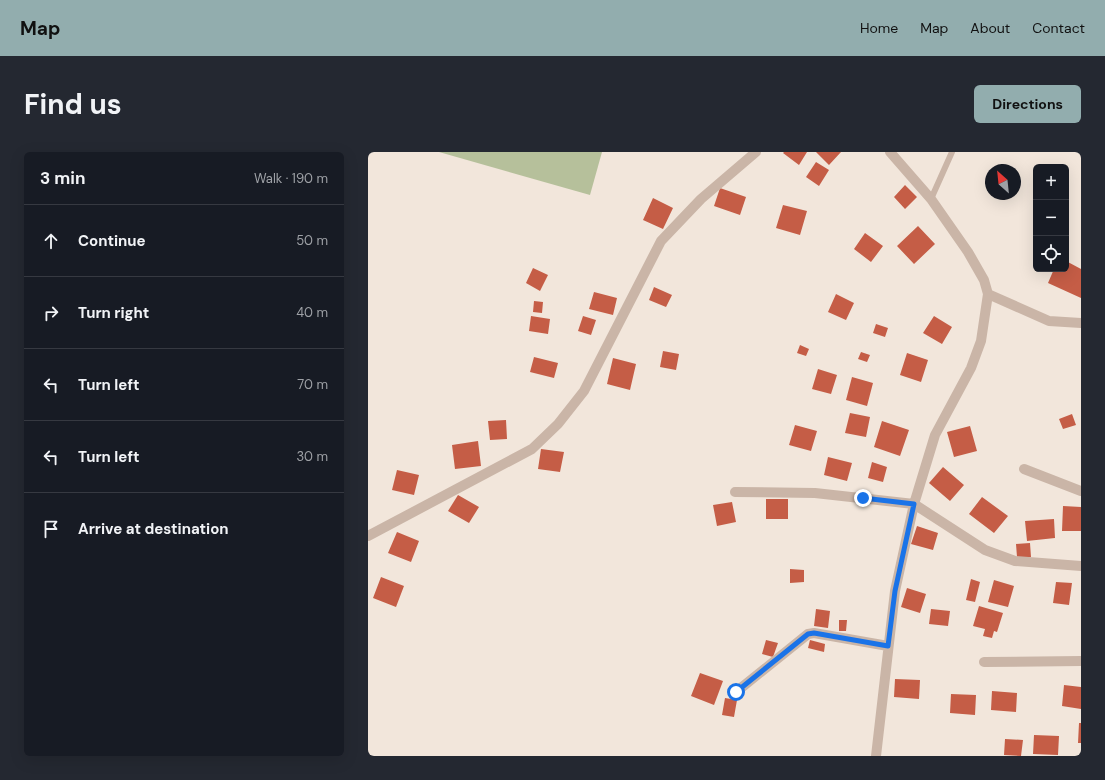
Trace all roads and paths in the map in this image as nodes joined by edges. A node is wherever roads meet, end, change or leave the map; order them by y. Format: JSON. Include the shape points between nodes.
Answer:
{"nodes":[{"id":1,"x":756,"y":152,"type":"edge"},
{"id":2,"x":890,"y":152,"type":"edge"},
{"id":3,"x":952,"y":152,"type":"edge"},
{"id":4,"x":931,"y":199,"type":"junction"},
{"id":5,"x":988,"y":294,"type":"junction"},
{"id":6,"x":1081,"y":323,"type":"edge"},
{"id":7,"x":1024,"y":470,"type":"dead end"},
{"id":8,"x":1081,"y":491,"type":"edge"},
{"id":9,"x":735,"y":492,"type":"dead end"},
{"id":10,"x":914,"y":504,"type":"junction"},
{"id":11,"x":368,"y":536,"type":"edge"},
{"id":12,"x":1081,"y":566,"type":"edge"},
{"id":13,"x":888,"y":646,"type":"junction"},
{"id":14,"x":1081,"y":661,"type":"edge"},
{"id":15,"x":984,"y":662,"type":"dead end"},
{"id":16,"x":736,"y":692,"type":"dead end"},
{"id":17,"x":876,"y":756,"type":"edge"}],
"edges":[{"from":1,"to":11,"type":"street","via":[[701,199],[662,241],[584,392],[558,424],[532,449]]},
{"from":2,"to":4,"type":"street"},
{"from":3,"to":4,"type":"lane"},
{"from":4,"to":5,"type":"street","via":[[968,252],[984,280]]},
{"from":5,"to":6,"type":"street","via":[[1050,321]]},
{"from":5,"to":10,"type":"street","via":[[981,341],[971,368],[935,435]]},
{"from":7,"to":8,"type":"street"},
{"from":9,"to":10,"type":"street","via":[[815,493]]},
{"from":10,"to":12,"type":"street","via":[[985,550],[1015,561]]},
{"from":10,"to":13,"type":"street","via":[[895,591]]},
{"from":13,"to":16,"type":"street","via":[[808,634]]},
{"from":13,"to":17,"type":"street"},
{"from":14,"to":15,"type":"street"}]}
